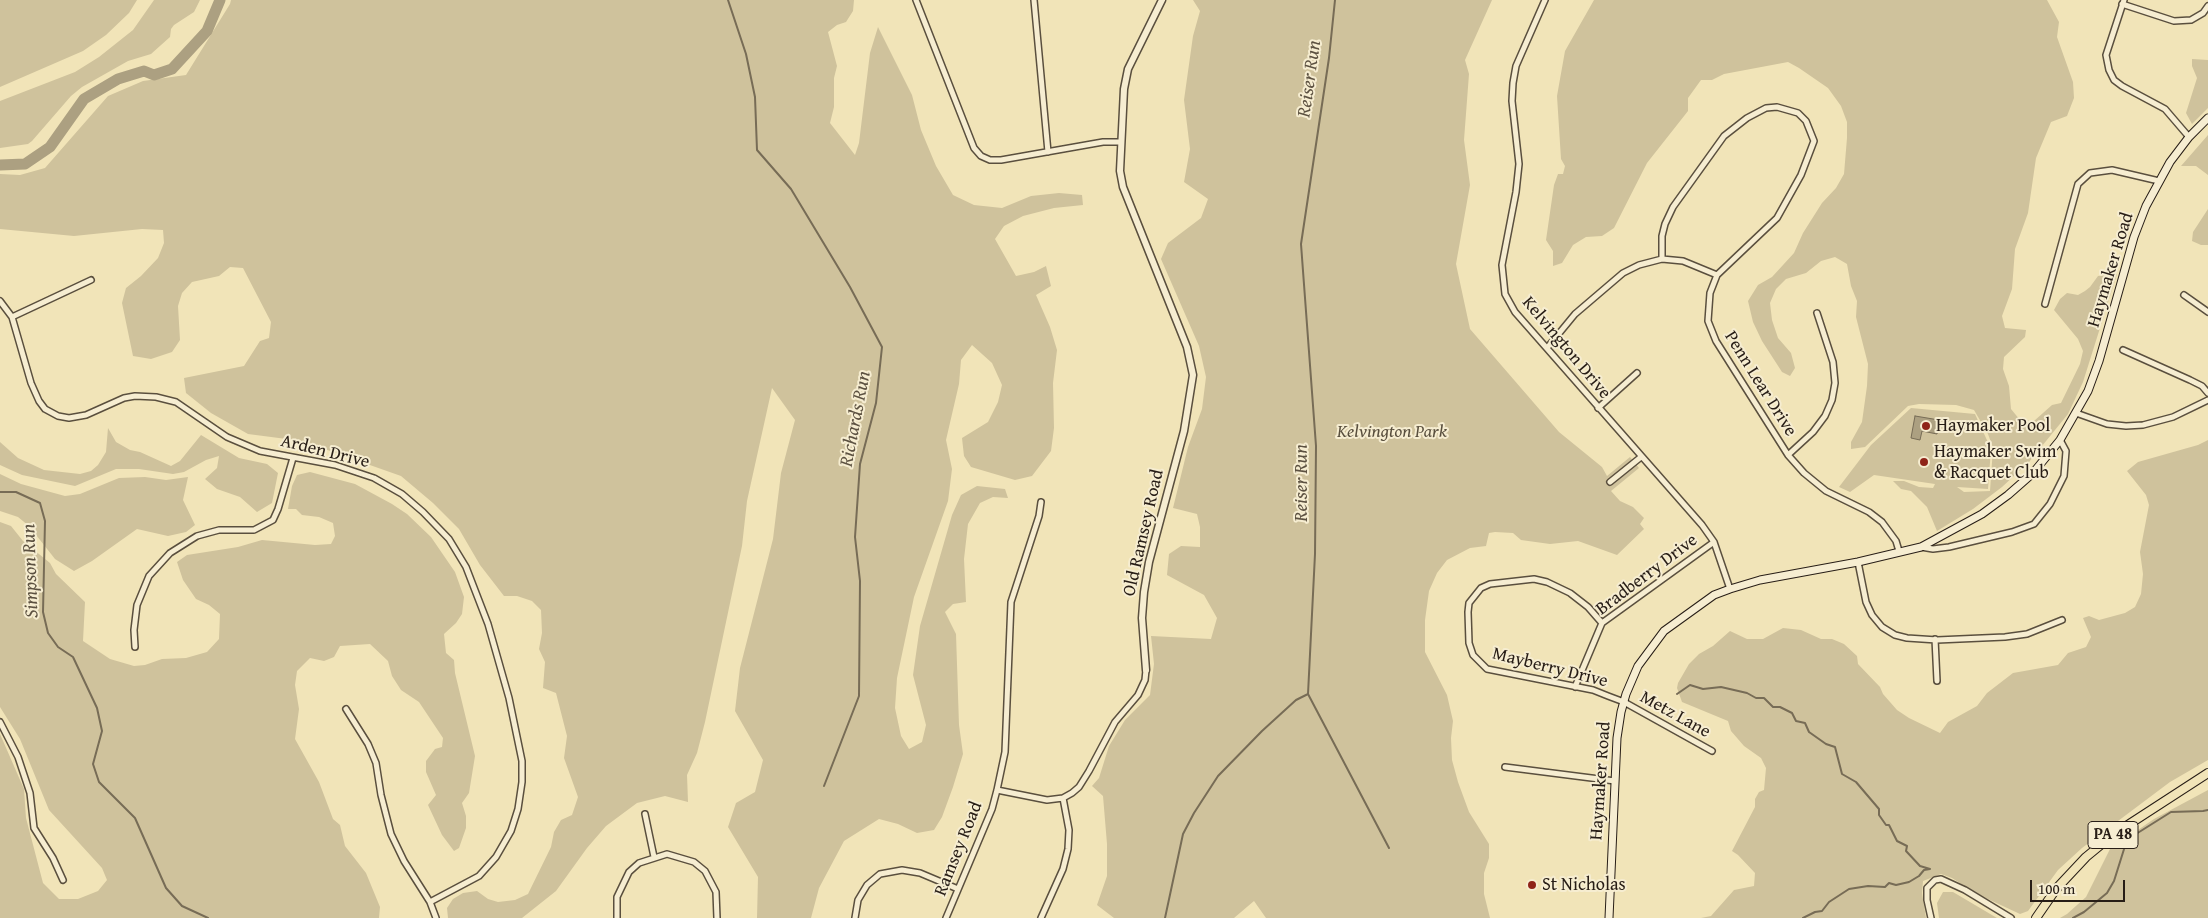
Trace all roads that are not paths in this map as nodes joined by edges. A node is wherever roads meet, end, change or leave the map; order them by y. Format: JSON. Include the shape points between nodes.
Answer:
{"nodes":[{"id":1,"x":916,"y":0,"type":"edge"},
{"id":2,"x":1034,"y":0,"type":"edge"},
{"id":3,"x":1162,"y":0,"type":"edge"},
{"id":4,"x":1545,"y":0,"type":"edge"},
{"id":5,"x":2123,"y":2,"type":"edge"},
{"id":6,"x":2208,"y":6,"type":"edge"},
{"id":7,"x":2208,"y":118,"type":"edge"},
{"id":8,"x":2190,"y":137,"type":"junction"},
{"id":9,"x":1120,"y":142,"type":"junction"},
{"id":10,"x":1048,"y":152,"type":"junction"},
{"id":11,"x":2159,"y":182,"type":"junction"},
{"id":12,"x":1662,"y":259,"type":"junction"},
{"id":13,"x":1717,"y":275,"type":"junction"},
{"id":14,"x":90,"y":280,"type":"dead end"},
{"id":15,"x":2184,"y":295,"type":"dead end"},
{"id":16,"x":0,"y":301,"type":"edge"},
{"id":17,"x":2045,"y":304,"type":"dead end"},
{"id":18,"x":2208,"y":312,"type":"edge"},
{"id":19,"x":1817,"y":313,"type":"dead end"},
{"id":20,"x":12,"y":317,"type":"junction"},
{"id":21,"x":1547,"y":348,"type":"junction"},
{"id":22,"x":2123,"y":350,"type":"dead end"},
{"id":23,"x":1637,"y":374,"type":"dead end"},
{"id":24,"x":2208,"y":393,"type":"edge"},
{"id":25,"x":2208,"y":400,"type":"edge"},
{"id":26,"x":1598,"y":408,"type":"junction"},
{"id":27,"x":2076,"y":413,"type":"junction"},
{"id":28,"x":2060,"y":440,"type":"junction"},
{"id":29,"x":1788,"y":454,"type":"junction"},
{"id":30,"x":1641,"y":457,"type":"junction"},
{"id":31,"x":293,"y":458,"type":"junction"},
{"id":32,"x":1610,"y":482,"type":"dead end"},
{"id":33,"x":1041,"y":502,"type":"dead end"},
{"id":34,"x":1714,"y":542,"type":"junction"},
{"id":35,"x":1921,"y":547,"type":"junction"},
{"id":36,"x":1899,"y":551,"type":"junction"},
{"id":37,"x":1858,"y":562,"type":"junction"},
{"id":38,"x":1730,"y":589,"type":"junction"},
{"id":39,"x":2062,"y":620,"type":"dead end"},
{"id":40,"x":1602,"y":623,"type":"junction"},
{"id":41,"x":1935,"y":639,"type":"junction"},
{"id":42,"x":134,"y":647,"type":"dead end"},
{"id":43,"x":1146,"y":670,"type":"joint"},
{"id":44,"x":1937,"y":681,"type":"dead end"},
{"id":45,"x":1575,"y":687,"type":"junction"},
{"id":46,"x":1624,"y":702,"type":"junction"},
{"id":47,"x":346,"y":709,"type":"dead end"},
{"id":48,"x":0,"y":722,"type":"edge"},
{"id":49,"x":1712,"y":751,"type":"dead end"},
{"id":50,"x":1505,"y":767,"type":"dead end"},
{"id":51,"x":2208,"y":773,"type":"edge"},
{"id":52,"x":1615,"y":781,"type":"junction"},
{"id":53,"x":997,"y":790,"type":"junction"},
{"id":54,"x":1063,"y":798,"type":"junction"},
{"id":55,"x":645,"y":814,"type":"dead end"},
{"id":56,"x":654,"y":857,"type":"junction"},
{"id":57,"x":63,"y":880,"type":"dead end"},
{"id":58,"x":958,"y":889,"type":"junction"},
{"id":59,"x":430,"y":902,"type":"junction"},
{"id":60,"x":436,"y":918,"type":"edge"},
{"id":61,"x":617,"y":918,"type":"edge"},
{"id":62,"x":717,"y":918,"type":"edge"},
{"id":63,"x":855,"y":918,"type":"edge"},
{"id":64,"x":946,"y":918,"type":"edge"},
{"id":65,"x":1041,"y":918,"type":"edge"},
{"id":66,"x":1609,"y":918,"type":"edge"},
{"id":67,"x":1931,"y":918,"type":"edge"},
{"id":68,"x":2011,"y":918,"type":"edge"},
{"id":69,"x":2036,"y":918,"type":"edge"}],
"edges":[{"from":1,"to":10,"type":"street","via":[[974,148],[981,156],[1001,160]]},
{"from":2,"to":10,"type":"street"},
{"from":3,"to":9,"type":"street","name":"Old Ramsey Road","via":[[1128,69]]},
{"from":4,"to":21,"type":"street","name":"Kelvington Drive","via":[[1516,66],[1512,101],[1518,175],[1502,265],[1505,294],[1510,305]]},
{"from":5,"to":6,"type":"street","via":[[2174,21],[2191,20]]},
{"from":5,"to":8,"type":"street","via":[[2106,55],[2109,70],[2122,86],[2165,109]]},
{"from":7,"to":8,"type":"main road","name":"Haymaker Road"},
{"from":8,"to":11,"type":"main road","name":"Haymaker Road"},
{"from":9,"to":10,"type":"street"},
{"from":9,"to":43,"type":"street","name":"Old Ramsey Road","via":[[1120,171],[1124,187],[1187,347],[1194,375],[1184,431],[1144,592],[1142,618]]},
{"from":11,"to":17,"type":"street","via":[[2112,170],[2090,172],[2078,184]]},
{"from":11,"to":27,"type":"main road","name":"Haymaker Road","via":[[2134,237],[2099,361]]},
{"from":12,"to":13,"type":"street","via":[[1683,261]]},
{"from":12,"to":13,"type":"street","name":"Penn Lear Drive","via":[[1662,236],[1673,207],[1724,136],[1766,108],[1790,109],[1806,121],[1814,141],[1801,175],[1777,218]]},
{"from":12,"to":21,"type":"street","via":[[1623,272],[1575,314]]},
{"from":13,"to":29,"type":"street","name":"Penn Lear Drive","via":[[1707,308],[1711,331]]},
{"from":14,"to":20,"type":"street"},
{"from":15,"to":18,"type":"street"},
{"from":16,"to":20,"type":"street","name":"Arden Drive"},
{"from":19,"to":29,"type":"street","via":[[1833,362],[1835,382],[1832,400],[1813,432]]},
{"from":20,"to":31,"type":"street","name":"Arden Drive","via":[[39,401],[45,409],[58,416],[86,415],[124,398],[156,397],[176,402],[227,437],[260,451]]},
{"from":21,"to":26,"type":"street","name":"Kelvington Drive"},
{"from":22,"to":24,"type":"street","via":[[2202,386]]},
{"from":23,"to":26,"type":"street"},
{"from":25,"to":27,"type":"street","via":[[2173,417],[2143,425],[2107,424]]},
{"from":26,"to":30,"type":"street","name":"Kelvington Drive"},
{"from":27,"to":28,"type":"main road","name":"Haymaker Road"},
{"from":28,"to":35,"type":"main road","name":"Haymaker Road","via":[[2008,495],[1982,514]]},
{"from":28,"to":35,"type":"street","name":"Haymaker Road","via":[[2066,451],[2064,476],[2050,504],[2034,524],[1949,547]]},
{"from":29,"to":36,"type":"street","name":"Penn Lear Drive","via":[[1826,491],[1882,522]]},
{"from":30,"to":32,"type":"street"},
{"from":30,"to":34,"type":"street","name":"Kelvington Drive"},
{"from":31,"to":42,"type":"street","via":[[273,520],[254,530],[219,530],[197,536],[170,553],[149,576],[137,605]]},
{"from":31,"to":59,"type":"street","name":"Arden Drive","via":[[335,465],[374,478],[402,494],[424,512],[449,539],[466,567],[488,624],[509,698],[522,761],[518,809],[511,831],[496,857],[479,876]]},
{"from":33,"to":53,"type":"street","via":[[1012,602],[1005,752]]},
{"from":34,"to":38,"type":"street","name":"Kelvington Drive"},
{"from":34,"to":40,"type":"street","name":"Bradberry Drive"},
{"from":35,"to":36,"type":"main road","name":"Haymaker Road"},
{"from":36,"to":37,"type":"main road","name":"Haymaker Road"},
{"from":37,"to":38,"type":"main road","name":"Haymaker Road","via":[[1760,580]]},
{"from":37,"to":41,"type":"street","via":[[1866,602],[1882,627],[1907,638]]},
{"from":38,"to":46,"type":"main road","name":"Haymaker Road","via":[[1714,595],[1664,631],[1638,666]]},
{"from":39,"to":41,"type":"street","via":[[2027,634]]},
{"from":40,"to":45,"type":"street","name":"Bradberry Drive"},
{"from":40,"to":45,"type":"street","name":"Mayberry Drive","via":[[1570,592],[1534,579],[1490,584],[1481,588],[1469,603],[1469,643],[1473,655],[1487,670]]},
{"from":41,"to":44,"type":"street"},
{"from":43,"to":54,"type":"street","name":"Old Ramsey Road","via":[[1142,689],[1114,722],[1080,787]]},
{"from":45,"to":46,"type":"street","name":"Mayberry Drive"},
{"from":46,"to":49,"type":"street","name":"Metz Lane"},
{"from":46,"to":52,"type":"main road","name":"Haymaker Road","via":[[1617,738]]},
{"from":47,"to":59,"type":"street","via":[[373,757],[391,834]]},
{"from":48,"to":57,"type":"street","via":[[18,757],[30,793],[34,828]]},
{"from":50,"to":52,"type":"street"},
{"from":51,"to":69,"type":"main road","number":"PA 48","via":[[2114,834],[2086,857],[2056,889]]},
{"from":52,"to":66,"type":"main road","name":"Haymaker Road"},
{"from":53,"to":54,"type":"street","via":[[1035,798]]},
{"from":53,"to":58,"type":"street","name":"Ramsey Road"},
{"from":54,"to":65,"type":"street","via":[[1069,830],[1068,848],[1063,869]]},
{"from":55,"to":56,"type":"street"},
{"from":56,"to":61,"type":"street","via":[[629,872],[618,896]]},
{"from":56,"to":62,"type":"street","via":[[677,856],[694,862],[705,872],[716,892]]},
{"from":58,"to":63,"type":"street","via":[[920,873],[902,870],[880,874],[862,892]]},
{"from":58,"to":64,"type":"street","name":"Ramsey Road"},
{"from":59,"to":60,"type":"street"},
{"from":67,"to":68,"type":"street","via":[[1927,888],[1941,879]]}]}
